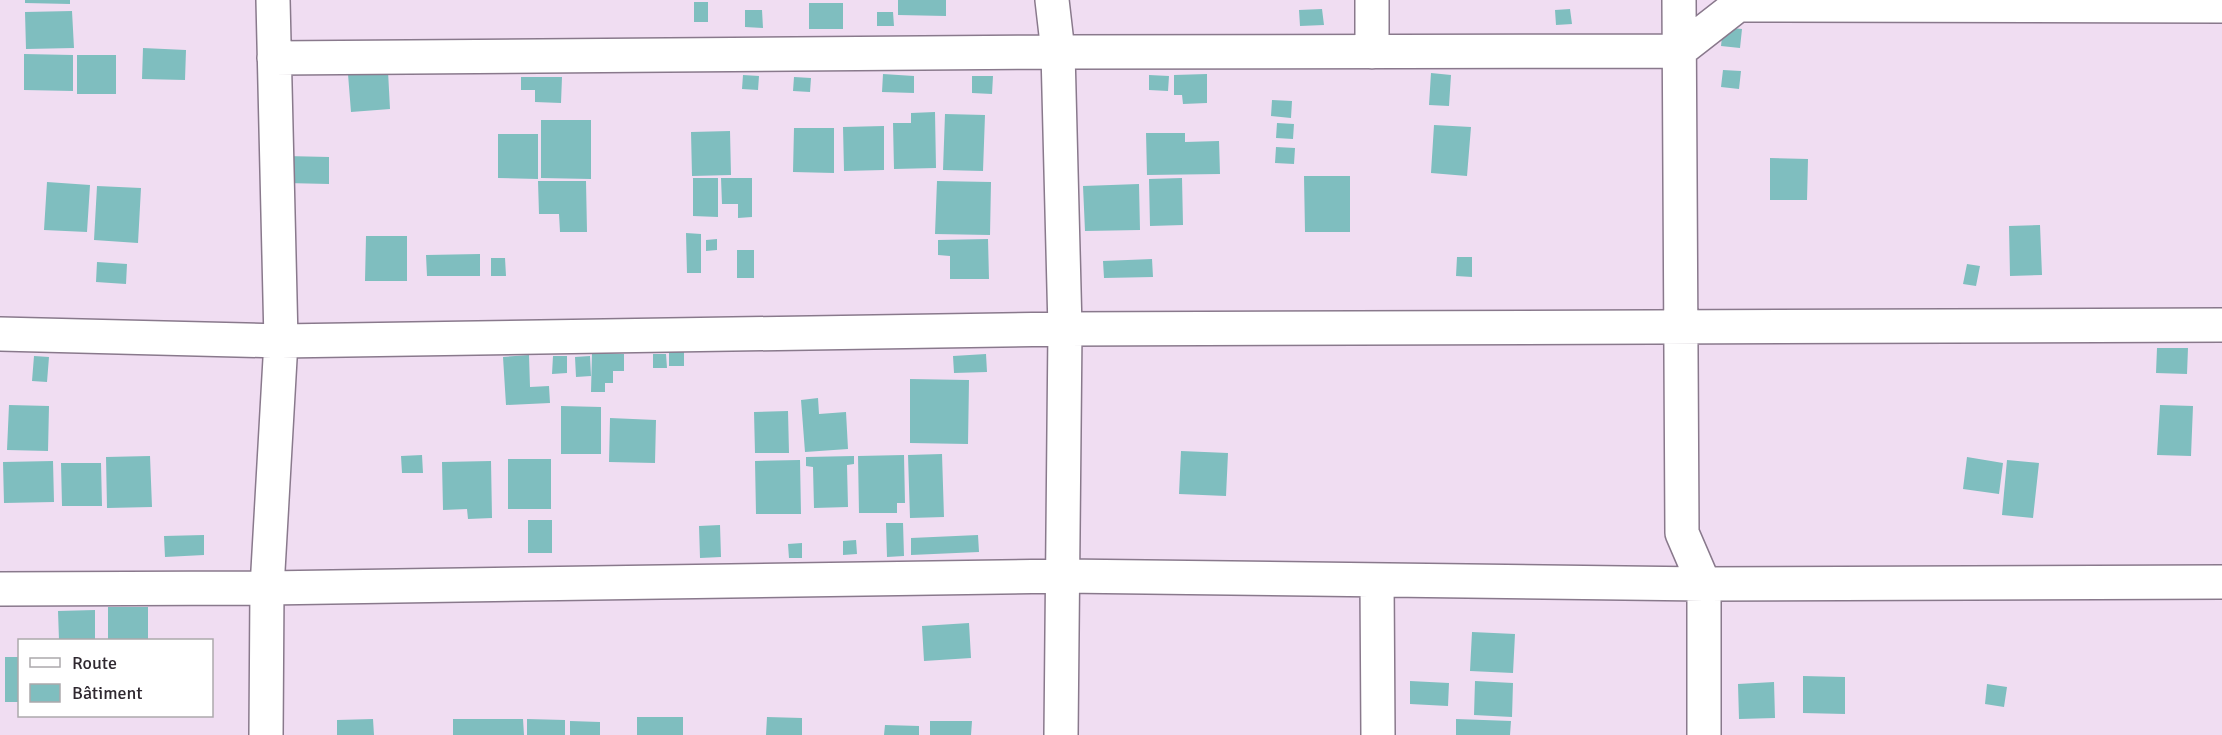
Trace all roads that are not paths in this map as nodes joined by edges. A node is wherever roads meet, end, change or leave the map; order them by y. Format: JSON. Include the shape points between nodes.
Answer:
{"nodes":[{"id":1,"x":273,"y":0,"type":"edge"},
{"id":2,"x":1052,"y":0,"type":"edge"},
{"id":3,"x":1372,"y":0,"type":"edge"},
{"id":4,"x":1678,"y":0,"type":"edge"},
{"id":5,"x":2222,"y":6,"type":"edge"},
{"id":6,"x":1679,"y":51,"type":"junction"},
{"id":7,"x":1058,"y":52,"type":"junction"},
{"id":8,"x":1372,"y":52,"type":"junction"},
{"id":9,"x":274,"y":58,"type":"junction"},
{"id":10,"x":2222,"y":325,"type":"edge"},
{"id":11,"x":1682,"y":327,"type":"junction"},
{"id":12,"x":1065,"y":329,"type":"junction"},
{"id":13,"x":0,"y":334,"type":"edge"},
{"id":14,"x":281,"y":341,"type":"junction"},
{"id":15,"x":1063,"y":576,"type":"junction"},
{"id":16,"x":1377,"y":580,"type":"junction"},
{"id":17,"x":2222,"y":582,"type":"edge"},
{"id":18,"x":1704,"y":584,"type":"junction"},
{"id":19,"x":267,"y":588,"type":"junction"},
{"id":20,"x":0,"y":589,"type":"edge"},
{"id":21,"x":266,"y":735,"type":"edge"},
{"id":22,"x":1061,"y":735,"type":"edge"},
{"id":23,"x":1378,"y":735,"type":"edge"},
{"id":24,"x":1704,"y":735,"type":"edge"}],
"edges":[{"from":1,"to":9,"type":"street"},
{"from":2,"to":7,"type":"street"},
{"from":3,"to":8,"type":"street"},
{"from":4,"to":6,"type":"street"},
{"from":5,"to":6,"type":"street","via":[[1738,5]]},
{"from":6,"to":8,"type":"street"},
{"from":6,"to":11,"type":"street"},
{"from":7,"to":8,"type":"street"},
{"from":7,"to":9,"type":"street"},
{"from":7,"to":12,"type":"street"},
{"from":9,"to":14,"type":"street"},
{"from":10,"to":11,"type":"street"},
{"from":11,"to":12,"type":"street"},
{"from":11,"to":18,"type":"street","via":[[1682,533]]},
{"from":12,"to":14,"type":"street"},
{"from":12,"to":15,"type":"street"},
{"from":13,"to":14,"type":"street"},
{"from":14,"to":19,"type":"street"},
{"from":15,"to":16,"type":"street"},
{"from":15,"to":19,"type":"street"},
{"from":15,"to":22,"type":"street"},
{"from":16,"to":18,"type":"street"},
{"from":16,"to":23,"type":"street"},
{"from":17,"to":18,"type":"street"},
{"from":18,"to":24,"type":"street"},
{"from":19,"to":20,"type":"street"},
{"from":19,"to":21,"type":"street"}]}
